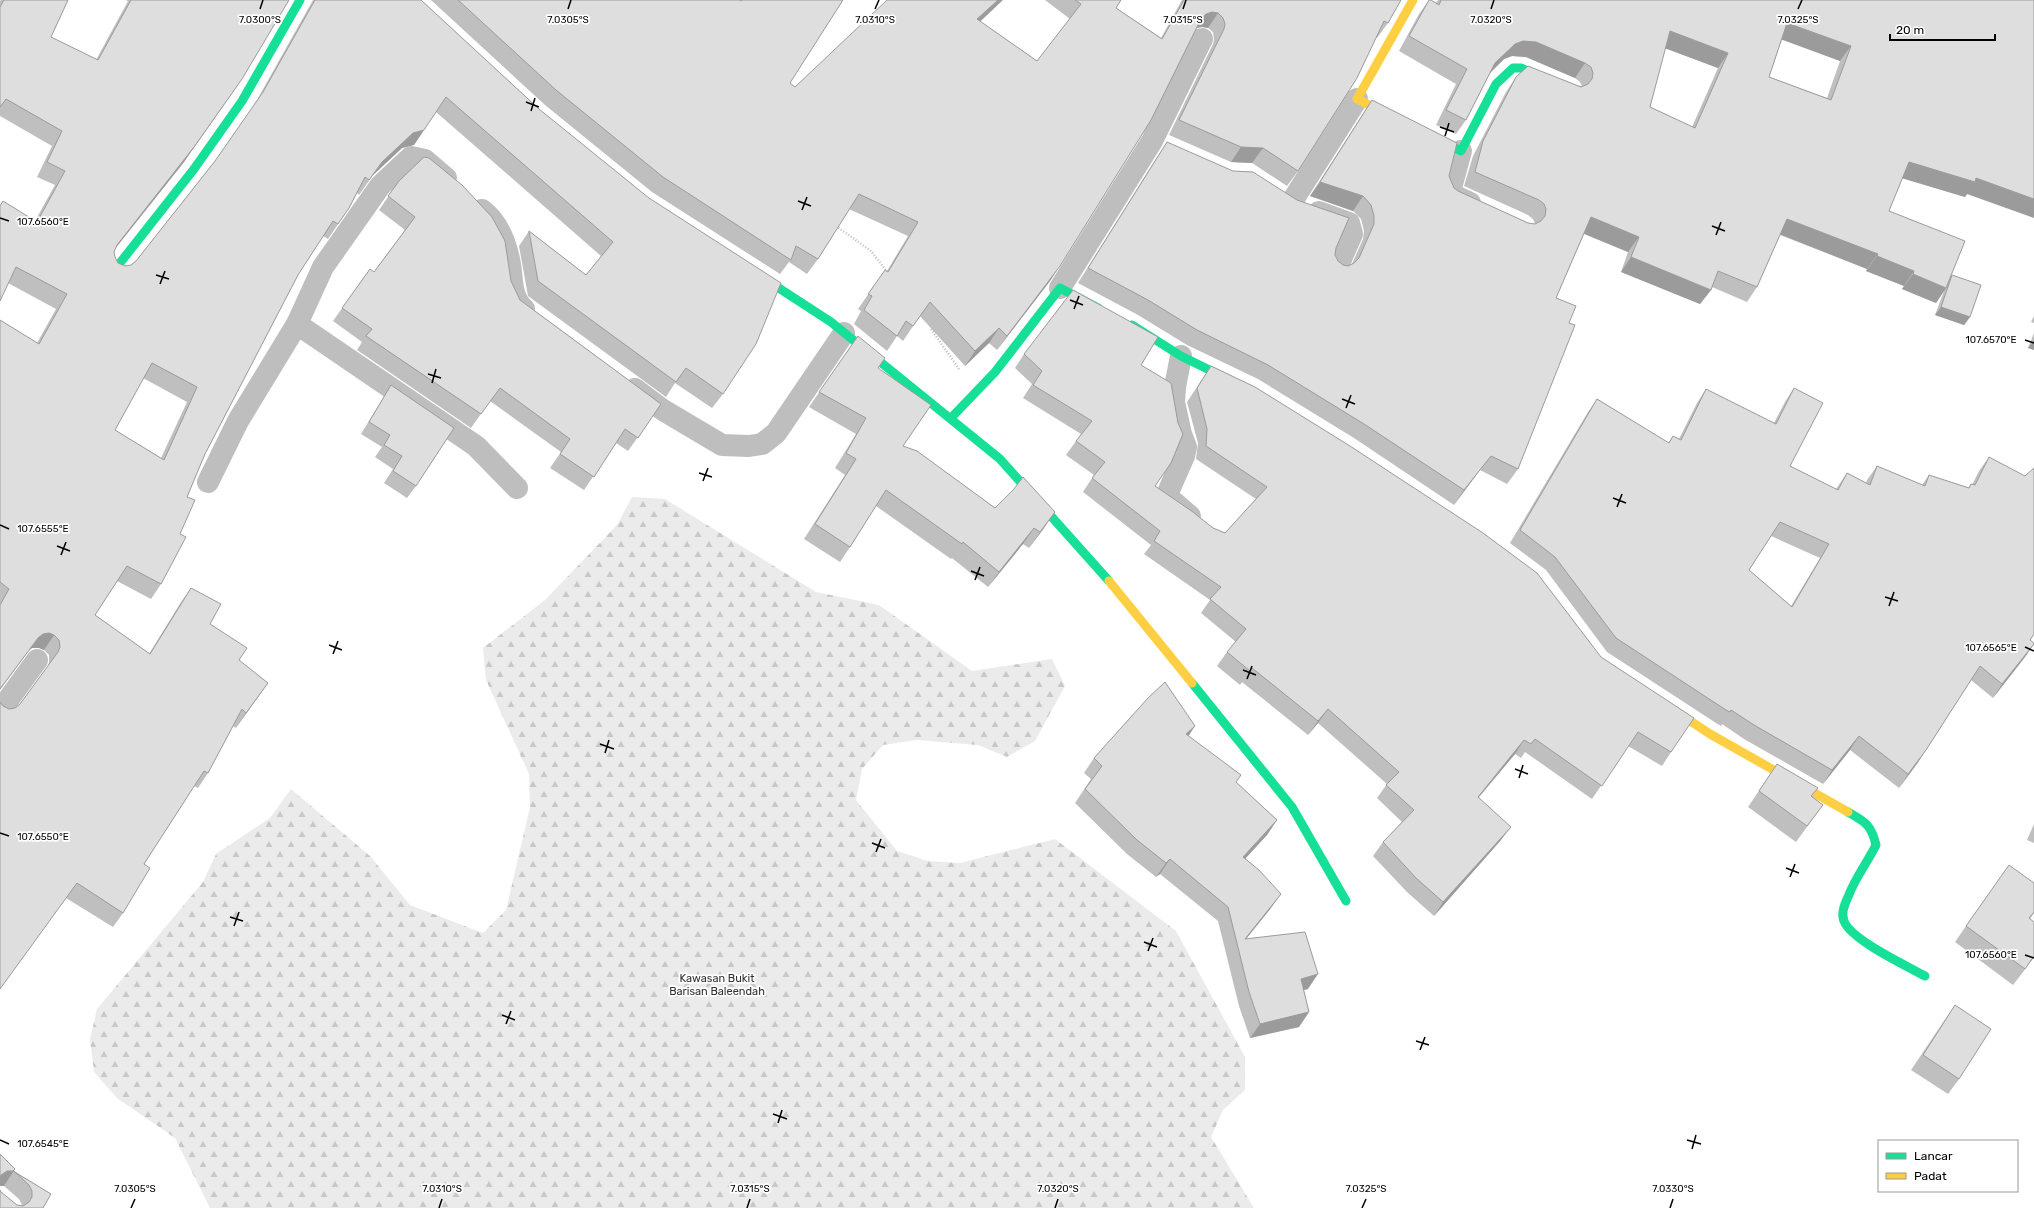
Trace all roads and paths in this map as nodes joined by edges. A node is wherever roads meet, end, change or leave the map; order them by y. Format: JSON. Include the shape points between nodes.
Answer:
{"nodes":[{"id":1,"x":300,"y":0,"type":"edge"},
{"id":2,"x":1413,"y":0,"type":"edge"},
{"id":3,"x":1202,"y":39,"type":"dead end"},
{"id":4,"x":1563,"y":86,"type":"edge"},
{"id":5,"x":1357,"y":99,"type":"junction"},
{"id":6,"x":1406,"y":123,"type":"edge"},
{"id":7,"x":1420,"y":130,"type":"edge"},
{"id":8,"x":1152,"y":141,"type":"junction"},
{"id":9,"x":1173,"y":150,"type":"edge"},
{"id":10,"x":1461,"y":151,"type":"junction"},
{"id":11,"x":1271,"y":190,"type":"edge"},
{"id":12,"x":1291,"y":203,"type":"junction"},
{"id":13,"x":1487,"y":211,"type":"edge"},
{"id":14,"x":832,"y":223,"type":"edge"},
{"id":15,"x":745,"y":266,"type":"edge"},
{"id":16,"x":116,"y":268,"type":"edge"},
{"id":17,"x":1337,"y":268,"type":"edge"},
{"id":18,"x":893,"y":278,"type":"edge"},
{"id":19,"x":1060,"y":288,"type":"junction"},
{"id":20,"x":1106,"y":312,"type":"edge"},
{"id":21,"x":542,"y":322,"type":"edge"},
{"id":22,"x":1125,"y":322,"type":"edge"},
{"id":23,"x":297,"y":324,"type":"junction"},
{"id":24,"x":931,"y":327,"type":"dead end"},
{"id":25,"x":844,"y":333,"type":"junction"},
{"id":26,"x":1181,"y":356,"type":"junction"},
{"id":27,"x":618,"y":378,"type":"edge"},
{"id":28,"x":1244,"y":387,"type":"edge"},
{"id":29,"x":977,"y":394,"type":"junction"},
{"id":30,"x":950,"y":418,"type":"junction"},
{"id":31,"x":208,"y":482,"type":"dead end"},
{"id":32,"x":516,"y":488,"type":"dead end"},
{"id":33,"x":1205,"y":528,"type":"edge"},
{"id":34,"x":37,"y":660,"type":"dead end"},
{"id":35,"x":1658,"y":700,"type":"edge"},
{"id":36,"x":0,"y":711,"type":"edge"},
{"id":37,"x":1346,"y":901,"type":"dead end"},
{"id":38,"x":1925,"y":976,"type":"dead end"}],
"edges":[{"from":1,"to":16,"type":"street","via":[[242,101],[194,169]]},
{"from":2,"to":5,"type":"street"},
{"from":3,"to":8,"type":"street"},
{"from":4,"to":10,"type":"street","via":[[1521,68],[1513,68],[1496,84]]},
{"from":5,"to":6,"type":"street"},
{"from":5,"to":12,"type":"street"},
{"from":7,"to":10,"type":"street"},
{"from":8,"to":9,"type":"street"},
{"from":8,"to":19,"type":"street"},
{"from":10,"to":13,"type":"street","via":[[1451,188],[1453,195]]},
{"from":11,"to":12,"type":"street"},
{"from":12,"to":17,"type":"street","via":[[1349,223],[1352,234]]},
{"from":14,"to":18,"type":"path","via":[[870,251]]},
{"from":15,"to":25,"type":"street"},
{"from":19,"to":20,"type":"street"},
{"from":19,"to":29,"type":"street","via":[[1015,349]]},
{"from":21,"to":23,"type":"street","via":[[518,304],[514,296],[509,256],[501,234],[487,214],[425,160],[415,157],[408,159],[380,186],[323,267]]},
{"from":22,"to":26,"type":"street"},
{"from":23,"to":31,"type":"street","via":[[238,421]]},
{"from":23,"to":32,"type":"street","via":[[476,446]]},
{"from":24,"to":29,"type":"path"},
{"from":25,"to":27,"type":"street","via":[[776,433],[762,444],[722,445],[663,410]]},
{"from":25,"to":30,"type":"street"},
{"from":26,"to":28,"type":"street"},
{"from":26,"to":33,"type":"street","via":[[1174,402],[1186,447],[1169,490],[1169,498]]},
{"from":29,"to":30,"type":"street"},
{"from":30,"to":37,"type":"street","via":[[1000,458],[1126,601],[1292,807]]},
{"from":34,"to":36,"type":"street"},
{"from":35,"to":38,"type":"street","via":[[1710,734],[1868,823],[1876,845],[1850,891],[1844,906],[1844,920],[1851,931],[1877,949]]}]}
